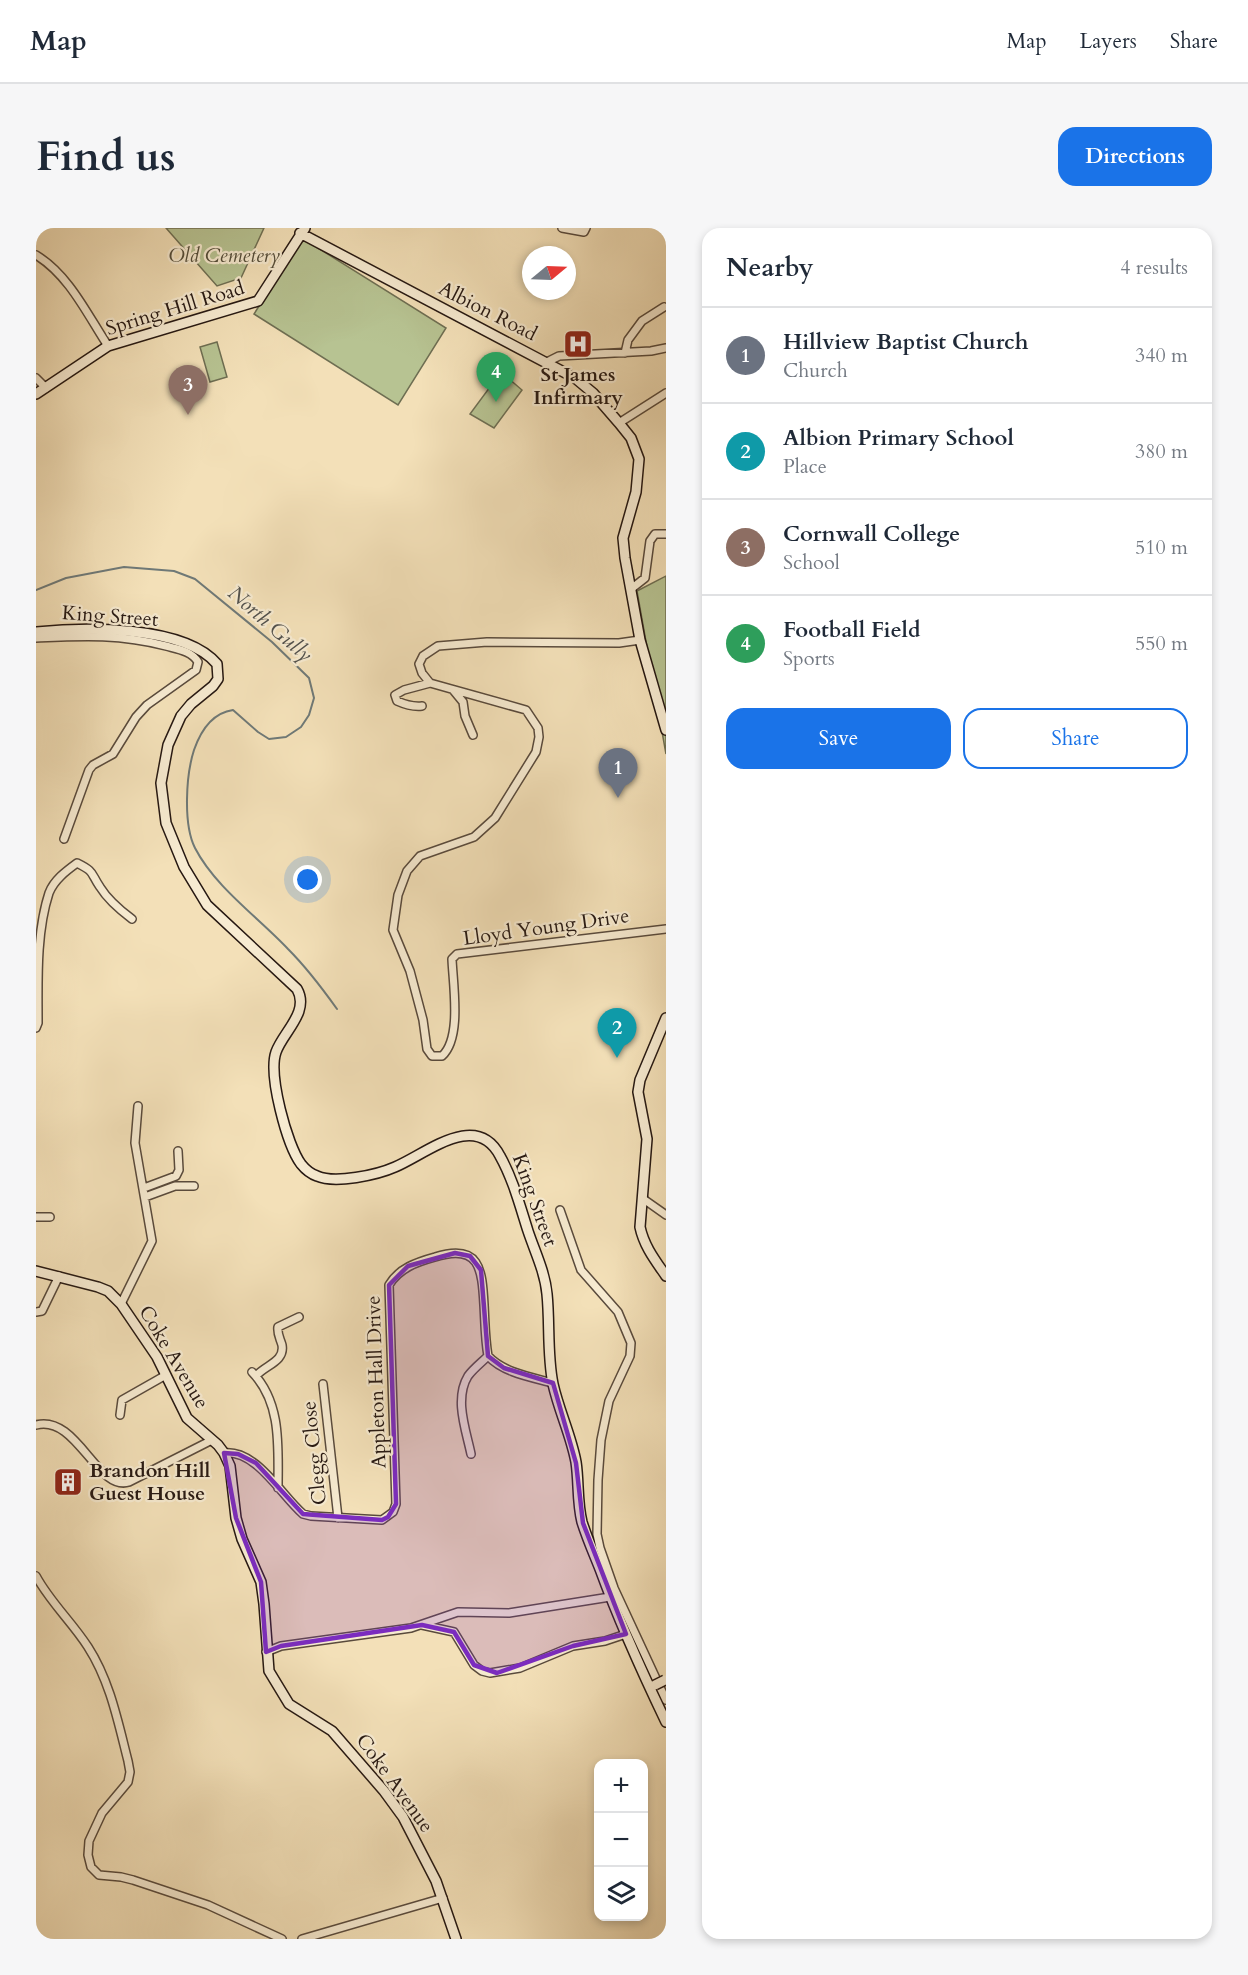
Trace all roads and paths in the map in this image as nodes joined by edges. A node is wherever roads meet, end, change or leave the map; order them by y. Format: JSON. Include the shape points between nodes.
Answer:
{"nodes":[{"id":1,"x":565,"y":228,"type":"edge"},
{"id":2,"x":586,"y":228,"type":"edge"},
{"id":3,"x":303,"y":231,"type":"edge"},
{"id":4,"x":36,"y":255,"type":"edge"},
{"id":5,"x":664,"y":307,"type":"dead end"},
{"id":6,"x":108,"y":345,"type":"junction"},
{"id":7,"x":666,"y":348,"type":"edge"},
{"id":8,"x":625,"y":353,"type":"junction"},
{"id":9,"x":548,"y":362,"type":"junction"},
{"id":10,"x":36,"y":378,"type":"edge"},
{"id":11,"x":46,"y":387,"type":"junction"},
{"id":12,"x":666,"y":393,"type":"edge"},
{"id":13,"x":36,"y":394,"type":"edge"},
{"id":14,"x":619,"y":423,"type":"junction"},
{"id":15,"x":666,"y":534,"type":"edge"},
{"id":16,"x":631,"y":589,"type":"junction"},
{"id":17,"x":36,"y":632,"type":"edge"},
{"id":18,"x":36,"y":638,"type":"edge"},
{"id":19,"x":640,"y":640,"type":"junction"},
{"id":20,"x":430,"y":683,"type":"junction"},
{"id":21,"x":452,"y":689,"type":"junction"},
{"id":22,"x":422,"y":706,"type":"dead end"},
{"id":23,"x":666,"y":730,"type":"edge"},
{"id":24,"x":473,"y":735,"type":"dead end"},
{"id":25,"x":64,"y":839,"type":"dead end"},
{"id":26,"x":132,"y":919,"type":"dead end"},
{"id":27,"x":666,"y":928,"type":"edge"},
{"id":28,"x":666,"y":1018,"type":"edge"},
{"id":29,"x":36,"y":1028,"type":"edge"},
{"id":30,"x":138,"y":1106,"type":"dead end"},
{"id":31,"x":178,"y":1151,"type":"dead end"},
{"id":32,"x":194,"y":1186,"type":"dead end"},
{"id":33,"x":144,"y":1188,"type":"junction"},
{"id":34,"x":145,"y":1197,"type":"junction"},
{"id":35,"x":642,"y":1198,"type":"junction"},
{"id":36,"x":560,"y":1210,"type":"dead end"},
{"id":37,"x":666,"y":1215,"type":"edge"},
{"id":38,"x":36,"y":1217,"type":"edge"},
{"id":39,"x":50,"y":1217,"type":"dead end"},
{"id":40,"x":36,"y":1271,"type":"edge"},
{"id":41,"x":59,"y":1276,"type":"junction"},
{"id":42,"x":666,"y":1276,"type":"edge"},
{"id":43,"x":121,"y":1304,"type":"junction"},
{"id":44,"x":36,"y":1312,"type":"edge"},
{"id":45,"x":299,"y":1317,"type":"dead end"},
{"id":46,"x":488,"y":1356,"type":"junction"},
{"id":47,"x":166,"y":1375,"type":"junction"},
{"id":48,"x":553,"y":1383,"type":"junction"},
{"id":49,"x":323,"y":1384,"type":"dead end"},
{"id":50,"x":120,"y":1415,"type":"dead end"},
{"id":51,"x":36,"y":1425,"type":"edge"},
{"id":52,"x":212,"y":1440,"type":"junction"},
{"id":53,"x":224,"y":1453,"type":"junction"},
{"id":54,"x":471,"y":1454,"type":"dead end"},
{"id":55,"x":278,"y":1488,"type":"junction"},
{"id":56,"x":338,"y":1518,"type":"junction"},
{"id":57,"x":36,"y":1576,"type":"edge"},
{"id":58,"x":610,"y":1596,"type":"junction"},
{"id":59,"x":422,"y":1625,"type":"junction"},
{"id":60,"x":626,"y":1634,"type":"junction"},
{"id":61,"x":266,"y":1652,"type":"junction"},
{"id":62,"x":665,"y":1679,"type":"edge"},
{"id":63,"x":653,"y":1687,"type":"junction"},
{"id":64,"x":666,"y":1700,"type":"edge"},
{"id":65,"x":666,"y":1722,"type":"edge"},
{"id":66,"x":443,"y":1898,"type":"junction"},
{"id":67,"x":282,"y":1939,"type":"edge"},
{"id":68,"x":303,"y":1939,"type":"edge"},
{"id":69,"x":456,"y":1939,"type":"edge"}],
"edges":[{"from":1,"to":2,"type":"street","via":[[584,232]]},
{"from":3,"to":6,"type":"street","name":"Spring Hill Road","via":[[258,302]]},
{"from":3,"to":9,"type":"street","name":"Albion Road"},
{"from":4,"to":6,"type":"street","via":[[63,278]]},
{"from":5,"to":8,"type":"street","via":[[642,321],[628,340]]},
{"from":6,"to":11,"type":"street","name":"Spring Hill Road"},
{"from":7,"to":8,"type":"street"},
{"from":8,"to":9,"type":"street","via":[[559,356]]},
{"from":9,"to":14,"type":"street","name":"Albion Road","via":[[593,393]]},
{"from":10,"to":11,"type":"street"},
{"from":11,"to":13,"type":"street","name":"Spring Hill Road"},
{"from":12,"to":14,"type":"street"},
{"from":14,"to":16,"type":"street","name":"Albion Road","via":[[631,438],[639,459],[636,492],[623,538]]},
{"from":15,"to":16,"type":"street","via":[[655,534],[650,540],[645,578]]},
{"from":16,"to":19,"type":"street","name":"Albion Road"},
{"from":17,"to":48,"type":"street","name":"King Street","via":[[151,634],[191,644],[217,664],[218,679],[190,704],[173,730],[164,763],[162,803],[176,849],[207,905],[300,994],[300,1009],[276,1052],[274,1064],[280,1107],[295,1153],[316,1176],[337,1179],[394,1168],[444,1141],[464,1135],[488,1141],[508,1170],[544,1278]]},
{"from":18,"to":25,"type":"street","via":[[103,635],[141,639],[178,649],[198,662],[195,670],[147,705],[113,754],[89,770]]},
{"from":19,"to":20,"type":"street","via":[[438,646],[423,656],[419,664]]},
{"from":19,"to":23,"type":"street","name":"Albion Road"},
{"from":20,"to":21,"type":"street","name":"Lloyd Young Drive"},
{"from":20,"to":22,"type":"street","via":[[395,695],[403,704]]},
{"from":21,"to":24,"type":"street","via":[[462,702]]},
{"from":21,"to":27,"type":"street","name":"Lloyd Young Drive","via":[[526,710],[540,737],[536,752],[495,818],[474,837],[420,856],[407,871],[398,895],[393,930],[410,971],[427,1049],[432,1056],[442,1056],[450,1046],[455,996],[452,959],[456,954]]},
{"from":26,"to":29,"type":"street","via":[[100,887],[92,871],[77,862],[63,873],[49,892],[37,935]]},
{"from":28,"to":35,"type":"street","via":[[638,1092],[647,1139]]},
{"from":30,"to":33,"type":"street","via":[[135,1143]]},
{"from":31,"to":33,"type":"street","via":[[176,1176]]},
{"from":32,"to":34,"type":"street","via":[[175,1186]]},
{"from":33,"to":34,"type":"street"},
{"from":34,"to":43,"type":"street","via":[[152,1241]]},
{"from":35,"to":37,"type":"street"},
{"from":35,"to":42,"type":"street","via":[[643,1239]]},
{"from":36,"to":64,"type":"street","via":[[581,1270],[618,1312],[631,1343],[630,1356],[609,1401],[601,1440],[597,1534],[614,1588]]},
{"from":38,"to":39,"type":"street"},
{"from":40,"to":41,"type":"street","name":"Coke Avenue"},
{"from":41,"to":43,"type":"street","name":"Coke Avenue","via":[[108,1291]]},
{"from":41,"to":44,"type":"street","via":[[42,1311]]},
{"from":43,"to":47,"type":"street","name":"Coke Avenue"},
{"from":45,"to":55,"type":"street","via":[[278,1327],[282,1344],[279,1360],[254,1373],[272,1403],[278,1432]]},
{"from":46,"to":48,"type":"street","via":[[504,1368]]},
{"from":46,"to":54,"type":"street","via":[[469,1375],[463,1388],[461,1404]]},
{"from":46,"to":56,"type":"street","name":"Appleton Hall Drive","via":[[481,1269],[470,1256],[443,1254],[408,1266],[394,1277],[389,1285],[389,1327],[396,1504],[393,1512],[382,1520]]},
{"from":47,"to":50,"type":"street","via":[[122,1400]]},
{"from":47,"to":52,"type":"street","name":"Coke Avenue","via":[[187,1418]]},
{"from":48,"to":58,"type":"street","name":"King Street","via":[[576,1463],[582,1523]]},
{"from":49,"to":56,"type":"street","name":"Clegg Close"},
{"from":51,"to":52,"type":"street","via":[[50,1425],[69,1435],[118,1483],[129,1482]]},
{"from":52,"to":53,"type":"street","name":"Coke Avenue"},
{"from":53,"to":55,"type":"street","name":"Appleton Hall Drive","via":[[238,1454],[256,1464]]},
{"from":53,"to":61,"type":"street","name":"Coke Avenue","via":[[230,1466],[242,1539],[261,1582]]},
{"from":55,"to":56,"type":"street","name":"Appleton Hall Drive","via":[[303,1514]]},
{"from":57,"to":67,"type":"street","via":[[83,1639],[102,1673],[128,1761],[128,1782],[102,1813],[89,1841],[93,1872],[133,1880],[208,1905]]},
{"from":58,"to":59,"type":"street","via":[[509,1613],[458,1612]]},
{"from":58,"to":60,"type":"street","name":"King Street"},
{"from":59,"to":60,"type":"street","via":[[454,1632],[474,1665],[490,1673],[520,1668],[573,1646]]},
{"from":59,"to":61,"type":"street","via":[[281,1646]]},
{"from":60,"to":63,"type":"street","name":"King Street"},
{"from":61,"to":66,"type":"street","name":"Coke Avenue","via":[[269,1671],[289,1704],[332,1731],[403,1817]]},
{"from":62,"to":63,"type":"street","bridge":true},
{"from":63,"to":65,"type":"street","name":"King Street"},
{"from":66,"to":68,"type":"street"},
{"from":66,"to":69,"type":"street","name":"Coke Avenue"}]}
